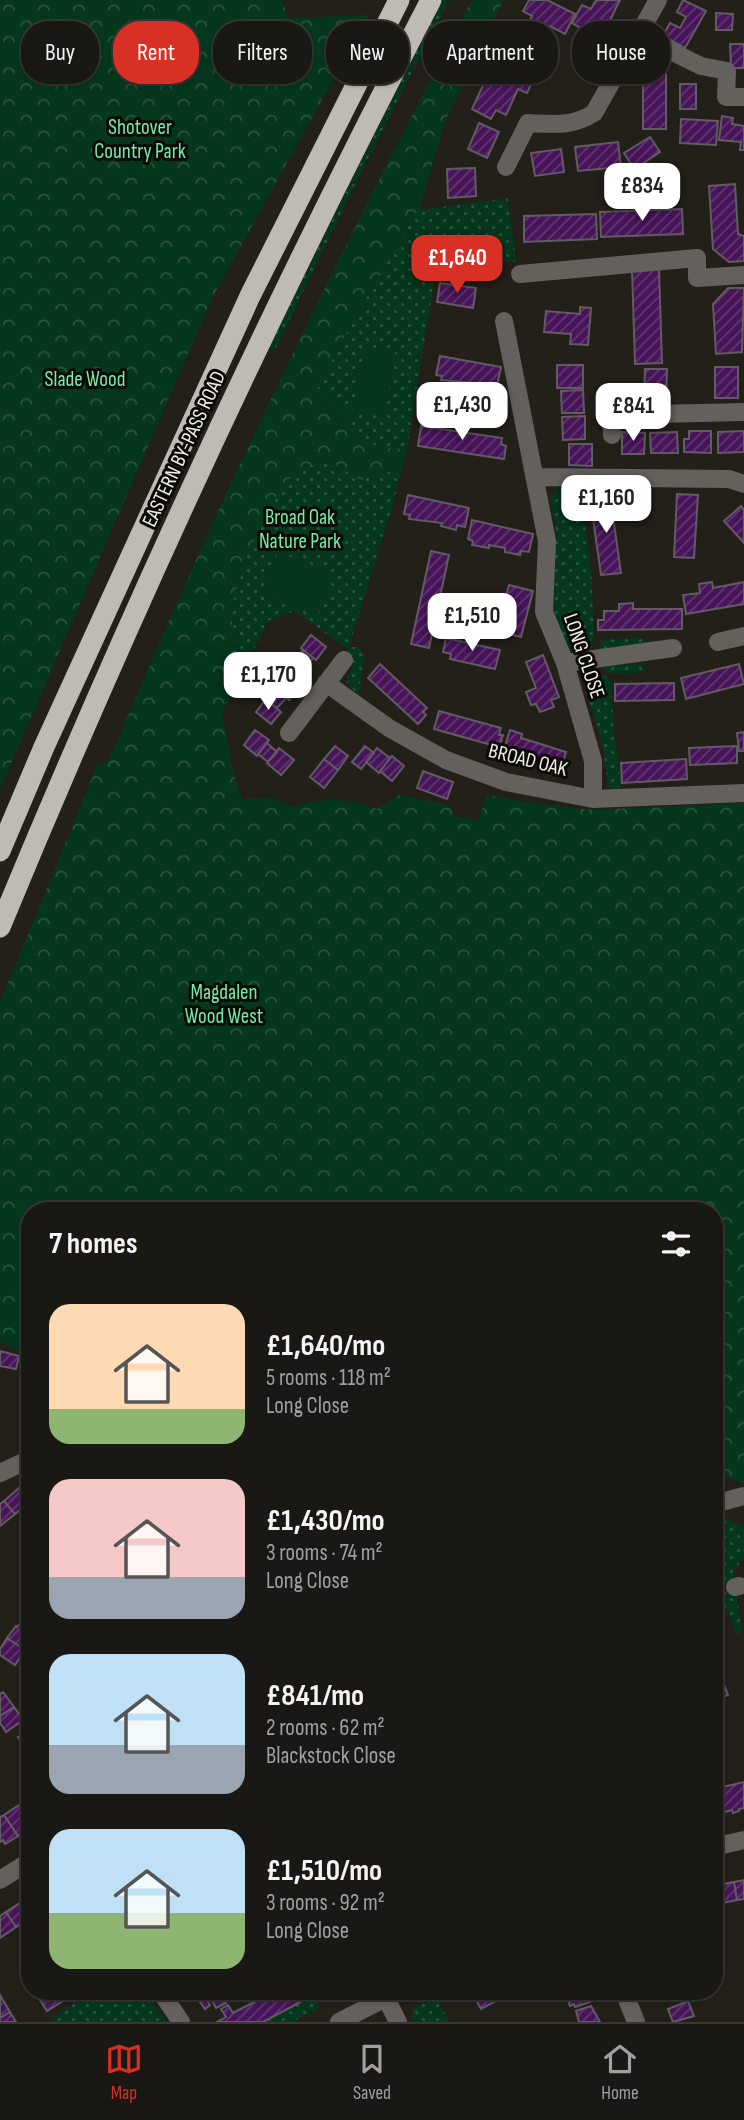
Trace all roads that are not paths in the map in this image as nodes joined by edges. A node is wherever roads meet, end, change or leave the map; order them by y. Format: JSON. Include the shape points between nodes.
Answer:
{"nodes":[{"id":1,"x":399,"y":0,"type":"edge"},
{"id":2,"x":431,"y":0,"type":"edge"},
{"id":3,"x":658,"y":0,"type":"edge"},
{"id":4,"x":646,"y":21,"type":"edge"},
{"id":5,"x":670,"y":51,"type":"edge"},
{"id":6,"x":610,"y":84,"type":"edge"},
{"id":7,"x":744,"y":97,"type":"edge"},
{"id":8,"x":506,"y":167,"type":"dead end"},
{"id":9,"x":520,"y":274,"type":"dead end"},
{"id":10,"x":744,"y":275,"type":"edge"},
{"id":11,"x":504,"y":321,"type":"dead end"},
{"id":12,"x":611,"y":394,"type":"dead end"},
{"id":13,"x":744,"y":412,"type":"edge"},
{"id":14,"x":611,"y":415,"type":"junction"},
{"id":15,"x":612,"y":435,"type":"dead end"},
{"id":16,"x":535,"y":477,"type":"junction"},
{"id":17,"x":744,"y":484,"type":"edge"},
{"id":18,"x":744,"y":636,"type":"edge"},
{"id":19,"x":718,"y":642,"type":"dead end"},
{"id":20,"x":673,"y":648,"type":"dead end"},
{"id":21,"x":344,"y":660,"type":"dead end"},
{"id":22,"x":565,"y":663,"type":"junction"},
{"id":23,"x":326,"y":683,"type":"junction"},
{"id":24,"x":289,"y":733,"type":"dead end"},
{"id":25,"x":744,"y":793,"type":"edge"},
{"id":26,"x":593,"y":799,"type":"junction"},
{"id":27,"x":0,"y":851,"type":"edge"},
{"id":28,"x":0,"y":927,"type":"edge"},
{"id":29,"x":21,"y":1463,"type":"edge"},
{"id":30,"x":0,"y":1473,"type":"edge"},
{"id":31,"x":744,"y":1496,"type":"edge"},
{"id":32,"x":723,"y":1502,"type":"edge"},
{"id":33,"x":744,"y":1840,"type":"edge"},
{"id":34,"x":723,"y":1845,"type":"edge"},
{"id":35,"x":21,"y":1867,"type":"edge"},
{"id":36,"x":0,"y":1881,"type":"edge"},
{"id":37,"x":166,"y":2000,"type":"edge"},
{"id":38,"x":381,"y":2000,"type":"edge"},
{"id":39,"x":392,"y":2000,"type":"edge"},
{"id":40,"x":627,"y":2000,"type":"edge"},
{"id":41,"x":181,"y":2022,"type":"edge"},
{"id":42,"x":339,"y":2022,"type":"edge"},
{"id":43,"x":398,"y":2022,"type":"edge"},
{"id":44,"x":636,"y":2022,"type":"edge"}],
"edges":[{"from":1,"to":27,"type":"highway","name":"EASTERN BY-PASS ROAD","via":[[250,296]]},
{"from":2,"to":28,"type":"highway","name":"EASTERN BY-PASS ROAD","via":[[257,348],[70,758]]},
{"from":3,"to":4,"type":"street"},
{"from":5,"to":7,"type":"street","via":[[701,66],[727,71],[726,97]]},
{"from":6,"to":8,"type":"street","via":[[594,113],[580,122],[528,123]]},
{"from":9,"to":10,"type":"street","via":[[698,258],[698,278]]},
{"from":11,"to":16,"type":"street","name":"LONG CLOSE"},
{"from":12,"to":14,"type":"street"},
{"from":13,"to":14,"type":"street"},
{"from":14,"to":15,"type":"street"},
{"from":16,"to":17,"type":"street","via":[[729,479]]},
{"from":16,"to":22,"type":"street","name":"LONG CLOSE","via":[[547,541],[544,612]]},
{"from":18,"to":19,"type":"street"},
{"from":20,"to":22,"type":"street"},
{"from":21,"to":23,"type":"street"},
{"from":22,"to":26,"type":"street","name":"LONG CLOSE","via":[[593,761]]},
{"from":23,"to":24,"type":"street"},
{"from":23,"to":26,"type":"street","name":"BROAD OAK","via":[[389,729],[446,760],[506,782]]},
{"from":25,"to":26,"type":"street","name":"BROAD OAK"},
{"from":29,"to":30,"type":"street"},
{"from":31,"to":32,"type":"street"},
{"from":33,"to":34,"type":"street"},
{"from":35,"to":36,"type":"street"},
{"from":37,"to":41,"type":"street"},
{"from":38,"to":42,"type":"street"},
{"from":39,"to":43,"type":"street"},
{"from":40,"to":44,"type":"street"}]}
